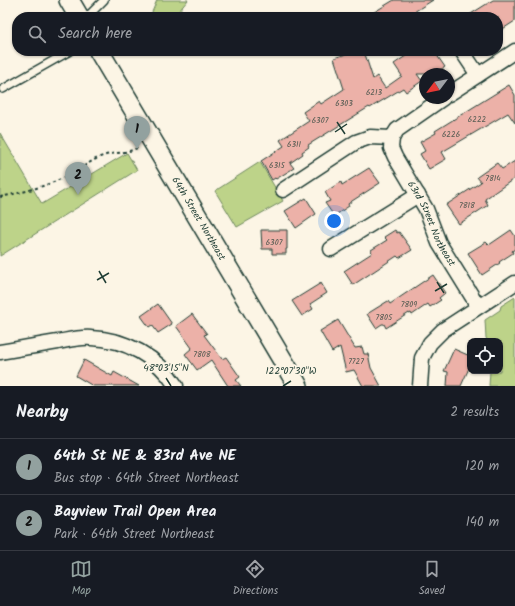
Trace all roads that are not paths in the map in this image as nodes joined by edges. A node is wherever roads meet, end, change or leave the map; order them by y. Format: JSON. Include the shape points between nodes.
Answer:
{"nodes":[{"id":1,"x":69,"y":0,"type":"edge"},
{"id":2,"x":104,"y":0,"type":"edge"},
{"id":3,"x":76,"y":12,"type":"edge"},
{"id":4,"x":92,"y":12,"type":"edge"},
{"id":5,"x":515,"y":51,"type":"edge"},
{"id":6,"x":61,"y":56,"type":"edge"},
{"id":7,"x":102,"y":56,"type":"edge"},
{"id":8,"x":465,"y":56,"type":"edge"},
{"id":9,"x":478,"y":75,"type":"junction"},
{"id":10,"x":3,"y":89,"type":"dead end"},
{"id":11,"x":455,"y":90,"type":"edge"},
{"id":12,"x":435,"y":104,"type":"edge"},
{"id":13,"x":392,"y":138,"type":"junction"},
{"id":14,"x":283,"y":190,"type":"dead end"},
{"id":15,"x":418,"y":195,"type":"junction"},
{"id":16,"x":331,"y":249,"type":"dead end"},
{"id":17,"x":515,"y":283,"type":"edge"},
{"id":18,"x":478,"y":306,"type":"junction"},
{"id":19,"x":0,"y":352,"type":"edge"},
{"id":20,"x":176,"y":386,"type":"edge"},
{"id":21,"x":298,"y":386,"type":"edge"},
{"id":22,"x":420,"y":386,"type":"edge"}],
"edges":[{"from":1,"to":3,"type":"main road"},
{"from":2,"to":4,"type":"lane"},
{"from":5,"to":9,"type":"street"},
{"from":6,"to":10,"type":"lane"},
{"from":7,"to":21,"type":"main road","name":"64th Street Northeast"},
{"from":8,"to":9,"type":"street"},
{"from":9,"to":11,"type":"street"},
{"from":12,"to":13,"type":"street","via":[[397,130]]},
{"from":13,"to":14,"type":"street","via":[[370,137],[356,142]]},
{"from":13,"to":15,"type":"street","name":"63rd Street Northeast","via":[[391,148],[395,157]]},
{"from":15,"to":16,"type":"street"},
{"from":15,"to":18,"type":"street","name":"63rd Street Northeast","via":[[439,243]]},
{"from":17,"to":18,"type":"street"},
{"from":18,"to":22,"type":"street","via":[[443,330],[430,343],[422,358]]},
{"from":19,"to":20,"type":"street","via":[[76,339],[112,341],[138,351],[152,360],[169,375]]}]}
